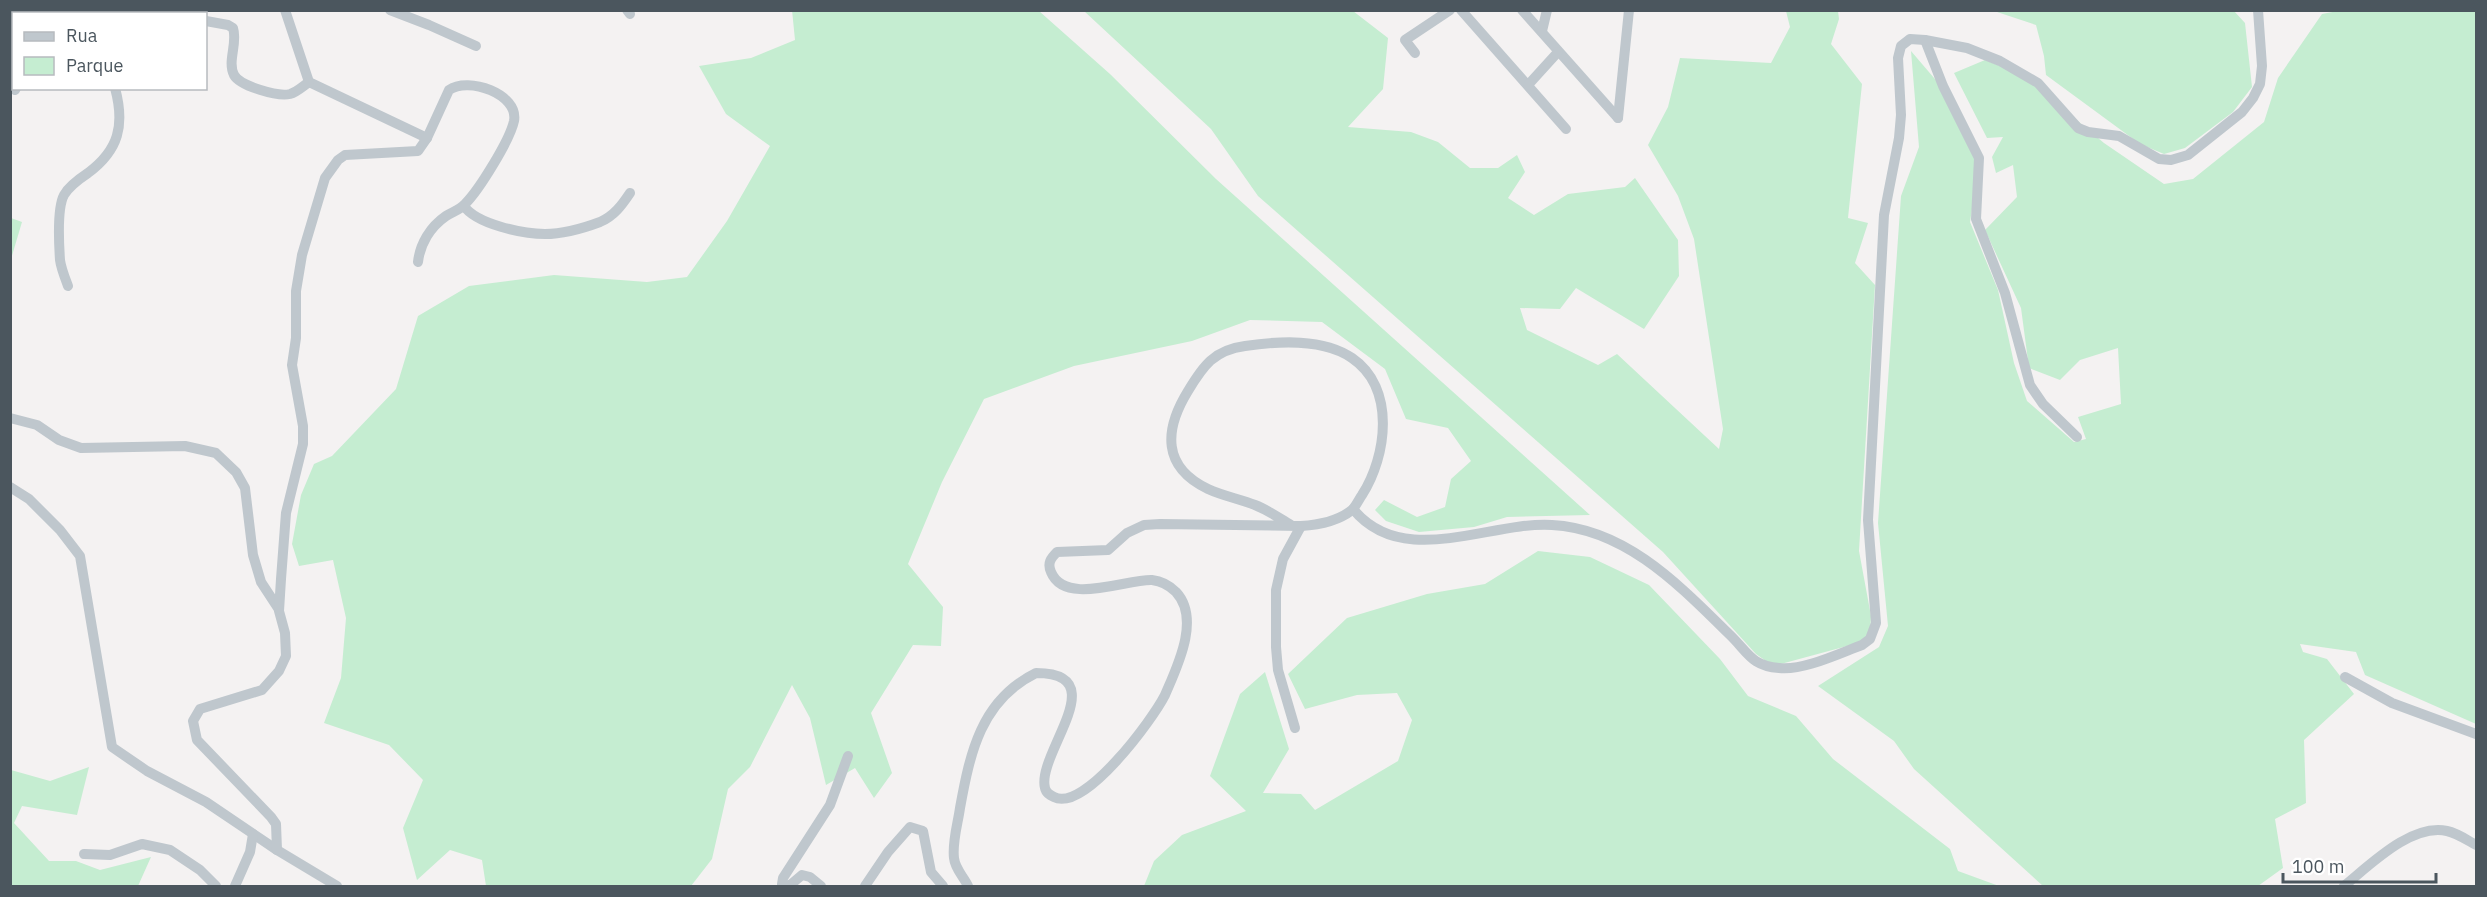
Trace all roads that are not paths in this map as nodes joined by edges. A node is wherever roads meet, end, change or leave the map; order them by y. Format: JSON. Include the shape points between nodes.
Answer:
{"nodes":[{"id":1,"x":285,"y":10,"type":"edge"},
{"id":2,"x":390,"y":10,"type":"edge"},
{"id":3,"x":1450,"y":10,"type":"edge"},
{"id":4,"x":1461,"y":10,"type":"edge"},
{"id":5,"x":1522,"y":10,"type":"edge"},
{"id":6,"x":1548,"y":10,"type":"edge"},
{"id":7,"x":1629,"y":10,"type":"edge"},
{"id":8,"x":2258,"y":10,"type":"edge"},
{"id":9,"x":207,"y":21,"type":"edge"},
{"id":10,"x":1542,"y":31,"type":"junction"},
{"id":11,"x":1925,"y":40,"type":"junction"},
{"id":12,"x":476,"y":46,"type":"dead end"},
{"id":13,"x":1558,"y":52,"type":"junction"},
{"id":14,"x":1415,"y":53,"type":"dead end"},
{"id":15,"x":309,"y":82,"type":"junction"},
{"id":16,"x":1528,"y":85,"type":"junction"},
{"id":17,"x":116,"y":90,"type":"edge"},
{"id":18,"x":1566,"y":129,"type":"dead end"},
{"id":19,"x":427,"y":138,"type":"junction"},
{"id":20,"x":630,"y":193,"type":"dead end"},
{"id":21,"x":464,"y":206,"type":"junction"},
{"id":22,"x":417,"y":262,"type":"dead end"},
{"id":23,"x":68,"y":286,"type":"dead end"},
{"id":24,"x":10,"y":417,"type":"edge"},
{"id":25,"x":2078,"y":437,"type":"dead end"},
{"id":26,"x":10,"y":487,"type":"edge"},
{"id":27,"x":1353,"y":509,"type":"junction"},
{"id":28,"x":1296,"y":525,"type":"junction"},
{"id":29,"x":279,"y":611,"type":"junction"},
{"id":30,"x":2345,"y":677,"type":"dead end"},
{"id":31,"x":1295,"y":728,"type":"dead end"},
{"id":32,"x":2476,"y":734,"type":"edge"},
{"id":33,"x":848,"y":756,"type":"dead end"},
{"id":34,"x":253,"y":834,"type":"junction"},
{"id":35,"x":2476,"y":845,"type":"edge"},
{"id":36,"x":277,"y":850,"type":"junction"},
{"id":37,"x":84,"y":854,"type":"dead end"},
{"id":38,"x":216,"y":886,"type":"edge"},
{"id":39,"x":235,"y":886,"type":"edge"},
{"id":40,"x":337,"y":886,"type":"edge"},
{"id":41,"x":821,"y":886,"type":"edge"},
{"id":42,"x":865,"y":886,"type":"edge"},
{"id":43,"x":943,"y":886,"type":"edge"},
{"id":44,"x":968,"y":886,"type":"edge"},
{"id":45,"x":2344,"y":886,"type":"edge"}],
"edges":[{"from":1,"to":15,"type":"street"},
{"from":2,"to":12,"type":"street"},
{"from":3,"to":14,"type":"street","via":[[1405,40]]},
{"from":4,"to":16,"type":"street"},
{"from":5,"to":10,"type":"street"},
{"from":6,"to":10,"type":"street"},
{"from":7,"to":13,"type":"street","via":[[1618,118]]},
{"from":8,"to":11,"type":"street","via":[[2262,66],[2253,98],[2242,112],[2188,155],[2171,160],[2159,159],[2119,136],[2078,128],[2038,83],[2000,61],[1967,48]]},
{"from":9,"to":15,"type":"street","via":[[234,28],[232,64],[239,80],[282,95]]},
{"from":10,"to":13,"type":"street"},
{"from":11,"to":25,"type":"street","via":[[1979,158],[1976,219],[2005,293],[2030,385],[2043,404]]},
{"from":11,"to":27,"type":"street","via":[[1909,40],[1901,46],[1898,58],[1900,115],[1884,214],[1868,520],[1876,623],[1870,639],[1802,665],[1783,669],[1759,665],[1657,567],[1608,537],[1551,524],[1422,540],[1385,533],[1361,520]]},
{"from":13,"to":16,"type":"street"},
{"from":15,"to":19,"type":"street"},
{"from":16,"to":18,"type":"street"},
{"from":17,"to":23,"type":"street","via":[[120,108],[117,140],[95,168],[72,185],[61,205],[60,262]]},
{"from":19,"to":21,"type":"street","via":[[441,103],[455,86],[479,86],[512,105],[515,112],[509,136]]},
{"from":19,"to":29,"type":"street","via":[[422,148],[412,153],[345,155],[325,178],[302,255],[296,291],[292,365],[303,444],[286,513]]},
{"from":20,"to":21,"type":"street","via":[[616,212],[601,221],[545,234],[483,222],[470,215]]},
{"from":21,"to":22,"type":"street","via":[[433,227]]},
{"from":24,"to":29,"type":"street","via":[[37,425],[59,440],[81,448],[185,446],[216,453],[236,472],[245,488],[261,582]]},
{"from":26,"to":34,"type":"street","via":[[29,499],[60,530],[82,560],[112,747]]},
{"from":27,"to":28,"type":"street","via":[[1323,523]]},
{"from":27,"to":28,"type":"street","via":[[1367,487],[1383,443],[1380,404],[1365,371],[1352,358],[1312,345],[1279,342],[1219,352],[1201,370],[1173,420],[1170,448],[1184,474],[1208,489],[1258,506]]},
{"from":28,"to":31,"type":"street","via":[[1276,590],[1278,670]]},
{"from":28,"to":44,"type":"street","via":[[1144,525],[1127,533],[1108,550],[1057,552],[1051,558],[1051,574],[1068,586],[1094,589],[1154,580],[1173,589],[1185,606],[1184,645],[1157,710],[1120,755],[1073,798],[1060,800],[1045,787],[1048,765],[1072,705],[1068,685],[1058,675],[1036,673],[996,704],[972,752],[954,848],[955,864]]},
{"from":29,"to":36,"type":"street","via":[[285,633],[285,656],[272,682],[262,690],[201,709],[193,720],[197,740],[276,824]]},
{"from":30,"to":32,"type":"street","via":[[2392,703]]},
{"from":33,"to":41,"type":"street","via":[[831,805],[782,884],[789,886],[802,874]]},
{"from":34,"to":36,"type":"street"},
{"from":34,"to":39,"type":"street","via":[[250,852]]},
{"from":35,"to":45,"type":"street","via":[[2446,831],[2429,831],[2411,837],[2378,858]]},
{"from":36,"to":40,"type":"street"},
{"from":37,"to":38,"type":"street","via":[[110,855],[142,844],[170,850]]},
{"from":42,"to":43,"type":"street","via":[[910,826],[923,831],[931,872]]}]}
